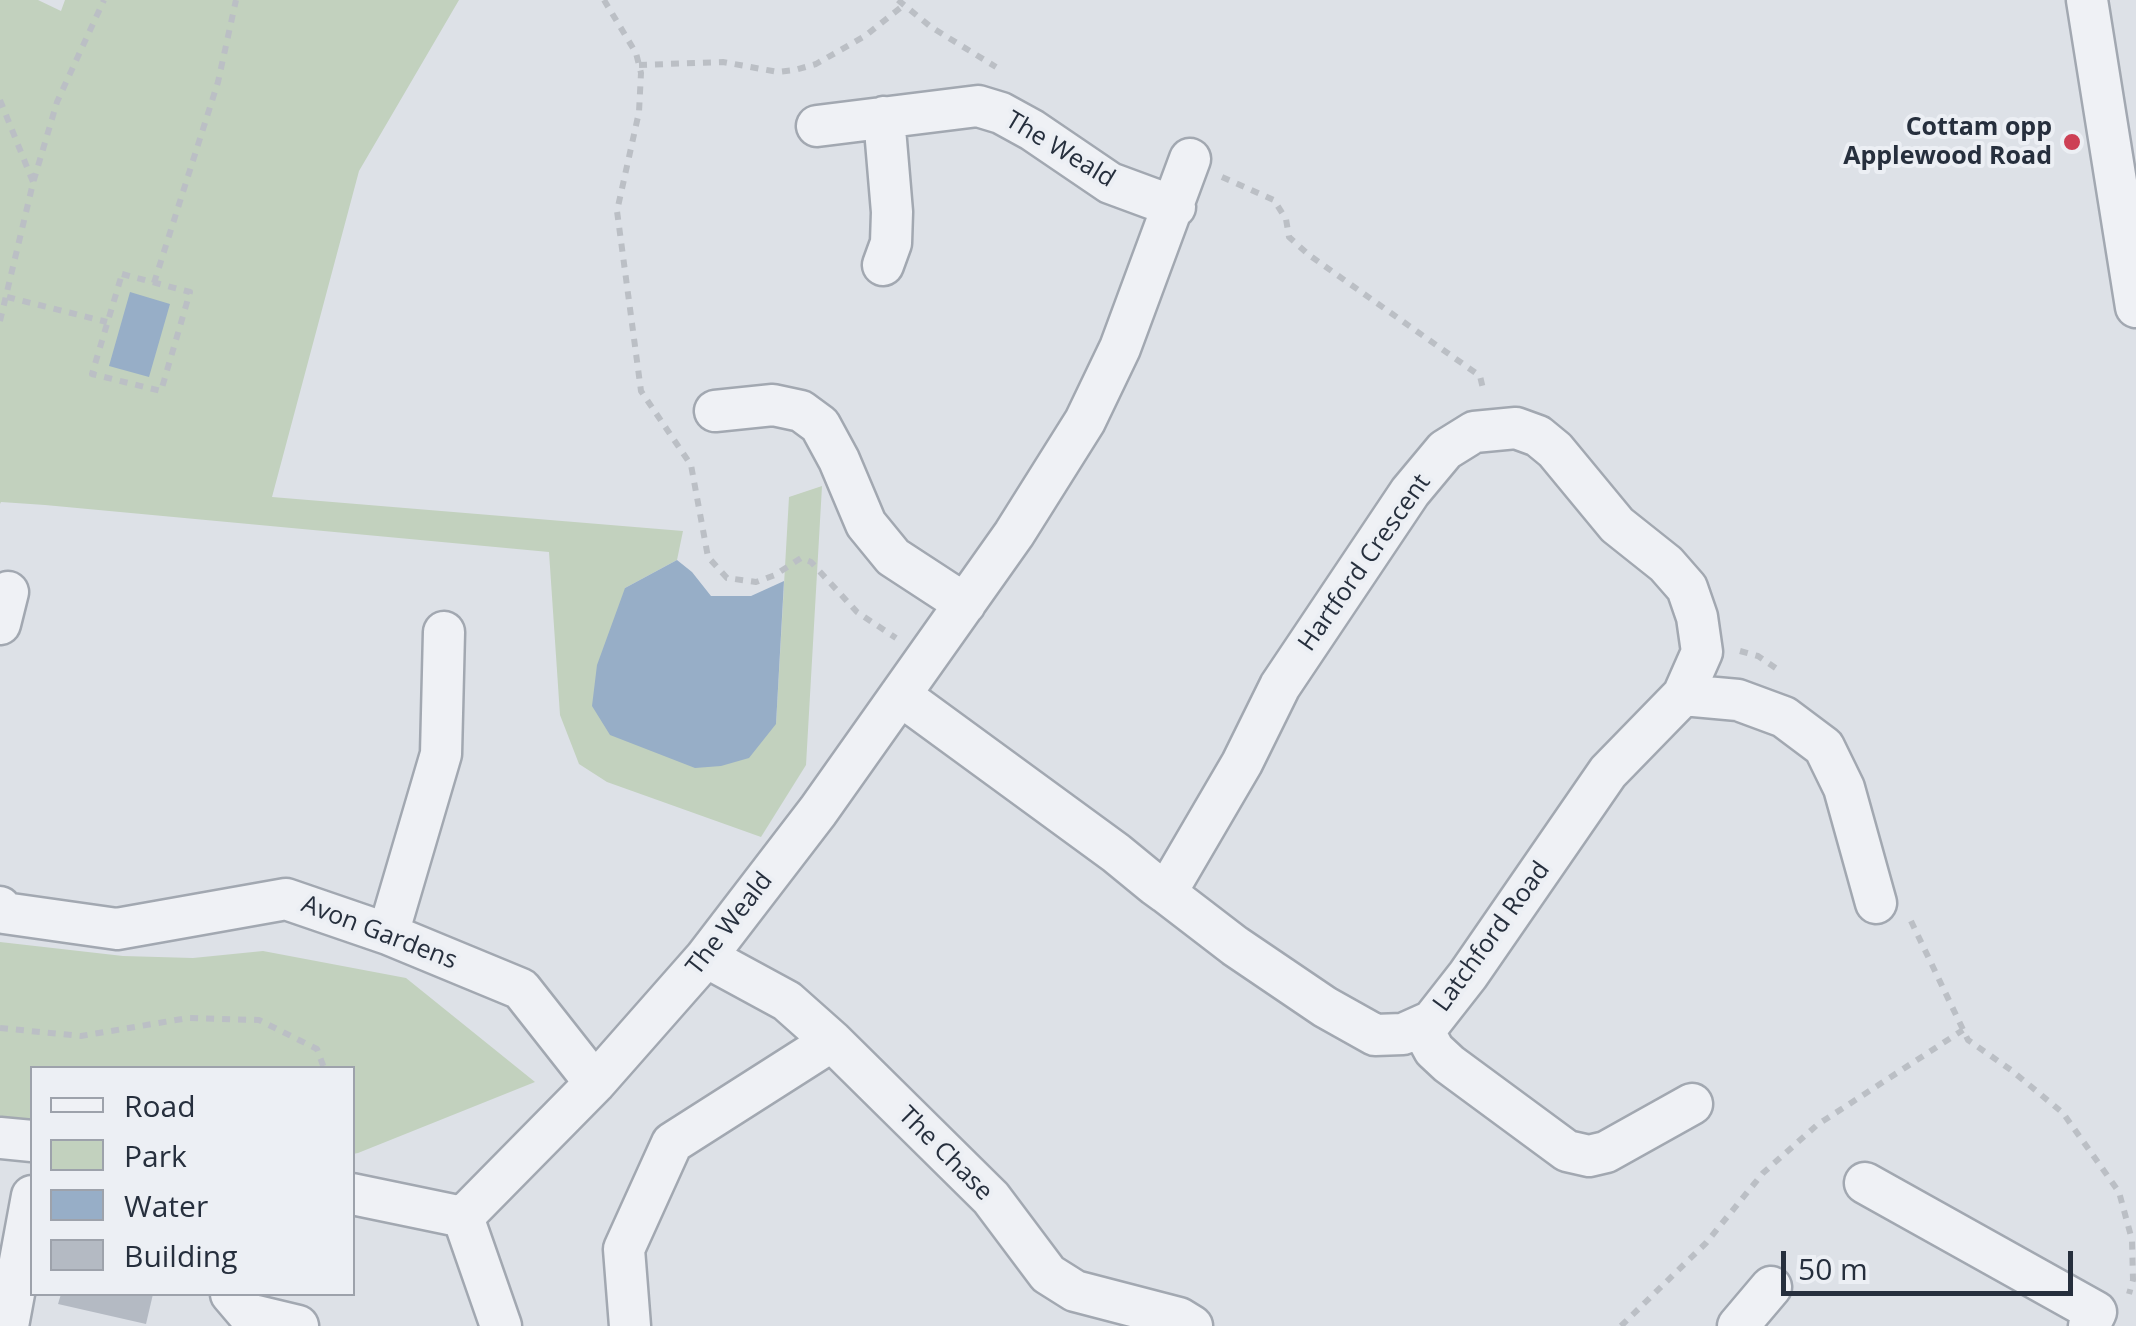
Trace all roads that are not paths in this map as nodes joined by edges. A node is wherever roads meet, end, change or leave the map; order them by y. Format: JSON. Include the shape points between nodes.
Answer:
{"nodes":[{"id":1,"x":2088,"y":0,"type":"edge"},
{"id":2,"x":884,"y":117,"type":"junction"},
{"id":3,"x":817,"y":126,"type":"dead end"},
{"id":4,"x":1190,"y":158,"type":"dead end"},
{"id":5,"x":1175,"y":207,"type":"junction"},
{"id":6,"x":883,"y":265,"type":"dead end"},
{"id":7,"x":2136,"y":306,"type":"edge"},
{"id":8,"x":714,"y":412,"type":"dead end"},
{"id":9,"x":965,"y":604,"type":"junction"},
{"id":10,"x":444,"y":632,"type":"dead end"},
{"id":11,"x":900,"y":695,"type":"junction"},
{"id":12,"x":1683,"y":695,"type":"junction"},
{"id":13,"x":1166,"y":893,"type":"junction"},
{"id":14,"x":0,"y":907,"type":"edge"},
{"id":15,"x":1893,"y":910,"type":"road end"},
{"id":16,"x":388,"y":934,"type":"junction"},
{"id":17,"x":706,"y":957,"type":"junction"},
{"id":18,"x":1421,"y":1026,"type":"junction"},
{"id":19,"x":832,"y":1041,"type":"junction"},
{"id":20,"x":595,"y":1083,"type":"junction"},
{"id":21,"x":1692,"y":1104,"type":"dead end"},
{"id":22,"x":0,"y":1138,"type":"edge"},
{"id":23,"x":30,"y":1141,"type":"edge"},
{"id":24,"x":1865,"y":1184,"type":"dead end"},
{"id":25,"x":355,"y":1195,"type":"edge"},
{"id":26,"x":30,"y":1207,"type":"edge"},
{"id":27,"x":463,"y":1217,"type":"junction"},
{"id":28,"x":1771,"y":1287,"type":"dead end"},
{"id":29,"x":233,"y":1296,"type":"edge"},
{"id":30,"x":2092,"y":1319,"type":"edge"},
{"id":31,"x":8,"y":1326,"type":"edge"},
{"id":32,"x":298,"y":1326,"type":"edge"},
{"id":33,"x":501,"y":1326,"type":"edge"},
{"id":34,"x":630,"y":1326,"type":"edge"},
{"id":35,"x":1192,"y":1326,"type":"edge"},
{"id":36,"x":1738,"y":1326,"type":"edge"}],
"edges":[{"from":1,"to":7,"type":"street"},
{"from":2,"to":3,"type":"street","name":"The Weald"},
{"from":2,"to":5,"type":"street","name":"The Weald","via":[[978,106],[1001,113],[1110,184]]},
{"from":2,"to":6,"type":"street","via":[[892,212]]},
{"from":4,"to":5,"type":"street","name":"The Weald"},
{"from":5,"to":9,"type":"street","name":"The Weald","via":[[1085,421]]},
{"from":8,"to":9,"type":"street","via":[[773,406],[801,411],[820,426],[866,524],[893,558]]},
{"from":9,"to":11,"type":"street","name":"The Weald"},
{"from":10,"to":16,"type":"street","via":[[440,754]]},
{"from":11,"to":13,"type":"street","name":"Latchford Road"},
{"from":11,"to":17,"type":"street","name":"The Weald"},
{"from":12,"to":13,"type":"street","name":"Hartford Crescent","via":[[1702,652],[1687,588],[1617,525],[1538,436],[1516,428],[1474,432],[1445,450],[1388,524],[1280,686]]},
{"from":12,"to":15,"type":"street","via":[[1738,700],[1784,717],[1824,747]]},
{"from":12,"to":18,"type":"street","name":"Latchford Road","via":[[1608,772],[1468,975]]},
{"from":13,"to":18,"type":"street","name":"Latchford Road","via":[[1324,1007],[1375,1035]]},
{"from":14,"to":16,"type":"street","name":"Avon Gardens","via":[[4,913],[117,929],[286,899]]},
{"from":16,"to":20,"type":"street","name":"Avon Gardens","via":[[521,988]]},
{"from":17,"to":19,"type":"street","name":"The Chase","via":[[786,1001]]},
{"from":17,"to":20,"type":"street","name":"The Weald"},
{"from":18,"to":21,"type":"street","via":[[1449,1064],[1567,1151],[1606,1152]]},
{"from":19,"to":34,"type":"street","via":[[672,1143],[624,1250]]},
{"from":19,"to":35,"type":"street","name":"The Chase","via":[[991,1198],[1048,1274],[1075,1291]]},
{"from":20,"to":27,"type":"street","name":"The Weald"},
{"from":22,"to":23,"type":"street"},
{"from":24,"to":30,"type":"street"},
{"from":25,"to":27,"type":"street"},
{"from":26,"to":31,"type":"street"},
{"from":27,"to":33,"type":"street"},
{"from":28,"to":36,"type":"street"},
{"from":29,"to":32,"type":"street","via":[[248,1314]]}]}
